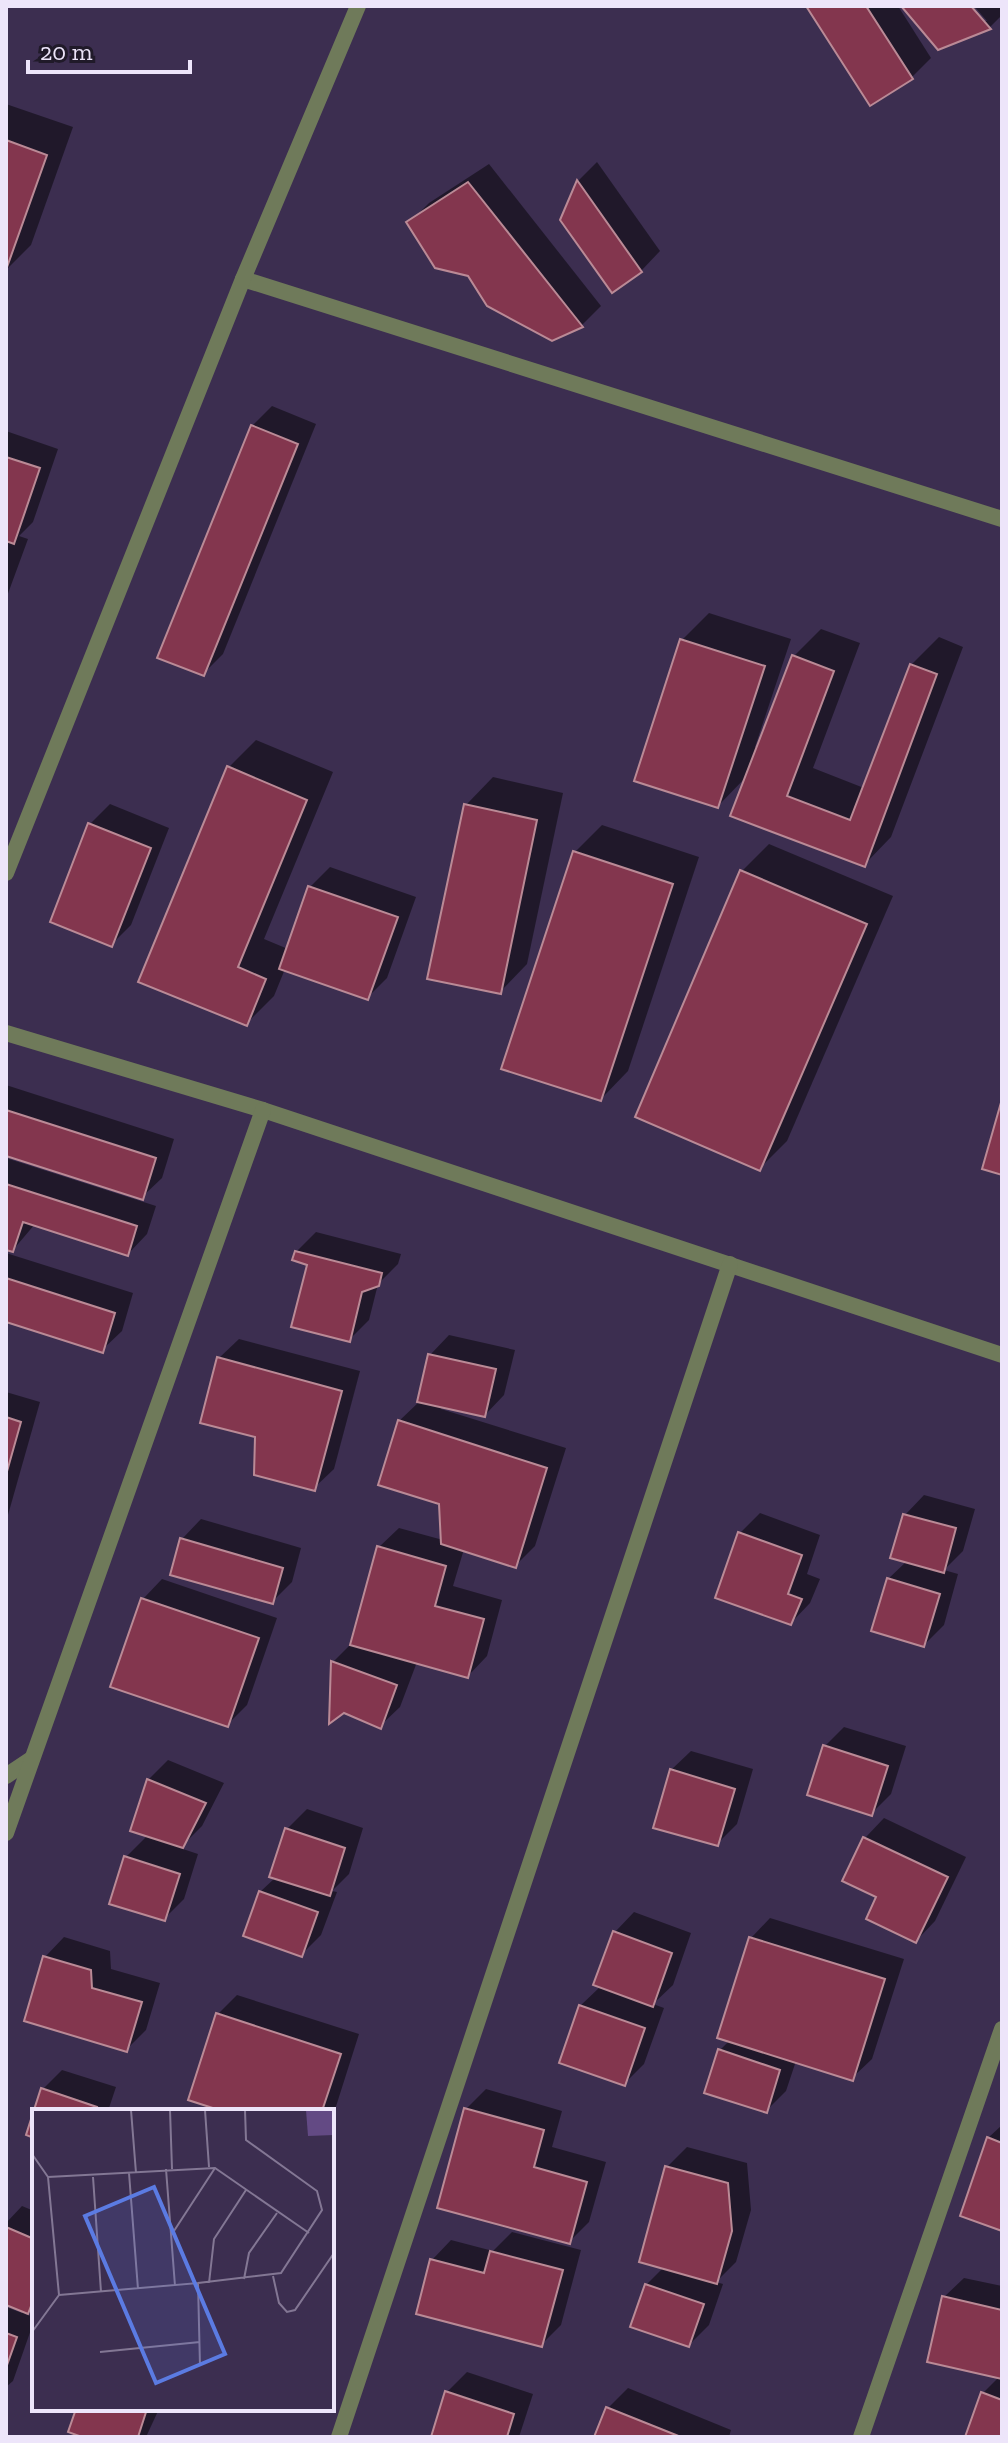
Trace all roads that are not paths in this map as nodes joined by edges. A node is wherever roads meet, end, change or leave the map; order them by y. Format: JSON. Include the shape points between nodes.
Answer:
{"nodes":[{"id":1,"x":358,"y":6,"type":"edge"},
{"id":2,"x":243,"y":279,"type":"junction"},
{"id":3,"x":1002,"y":519,"type":"edge"},
{"id":4,"x":6,"y":873,"type":"edge"},
{"id":5,"x":6,"y":1033,"type":"edge"},
{"id":6,"x":263,"y":1110,"type":"junction"},
{"id":7,"x":730,"y":1264,"type":"junction"},
{"id":8,"x":1002,"y":1355,"type":"edge"},
{"id":9,"x":30,"y":1760,"type":"junction"},
{"id":10,"x":6,"y":1776,"type":"edge"},
{"id":11,"x":6,"y":1833,"type":"edge"},
{"id":12,"x":1002,"y":2029,"type":"edge"},
{"id":13,"x":339,"y":2437,"type":"edge"},
{"id":14,"x":861,"y":2437,"type":"edge"}],
"edges":[{"from":1,"to":2,"type":"street"},
{"from":2,"to":3,"type":"street"},
{"from":2,"to":4,"type":"street"},
{"from":5,"to":6,"type":"street"},
{"from":6,"to":7,"type":"street"},
{"from":6,"to":9,"type":"street"},
{"from":7,"to":8,"type":"street"},
{"from":7,"to":13,"type":"street"},
{"from":9,"to":10,"type":"street"},
{"from":9,"to":11,"type":"street"},
{"from":12,"to":14,"type":"street"}]}
